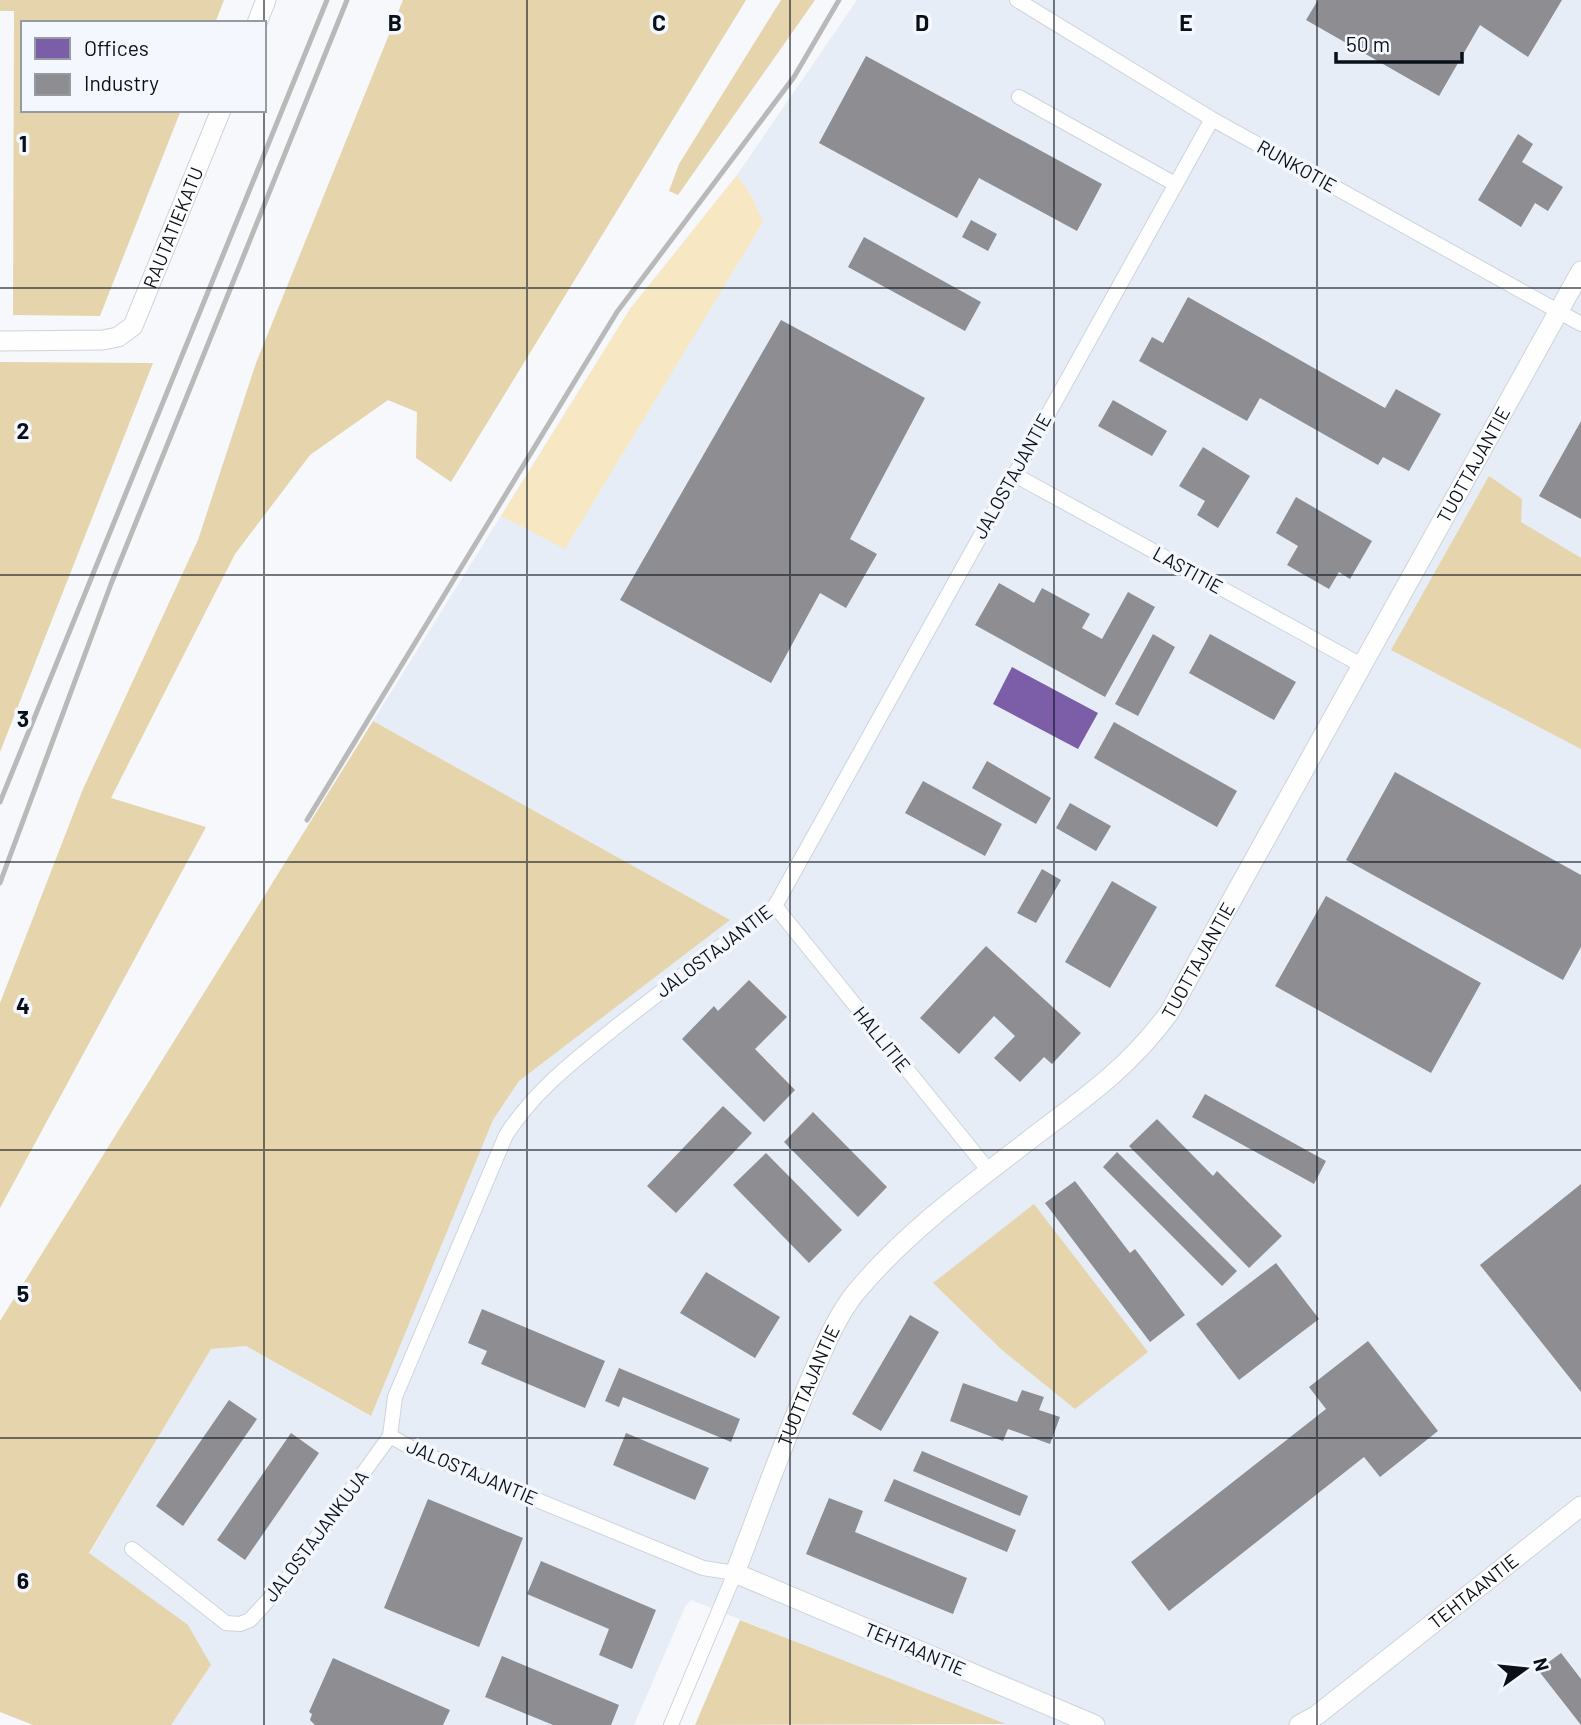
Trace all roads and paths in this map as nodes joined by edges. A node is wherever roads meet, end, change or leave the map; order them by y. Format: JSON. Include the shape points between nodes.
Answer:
{"nodes":[{"id":1,"x":266,"y":0,"type":"edge"},
{"id":2,"x":1017,"y":0,"type":"edge"},
{"id":3,"x":258,"y":21,"type":"edge"},
{"id":4,"x":1019,"y":97,"type":"dead end"},
{"id":5,"x":220,"y":112,"type":"edge"},
{"id":6,"x":1212,"y":119,"type":"junction"},
{"id":7,"x":1175,"y":184,"type":"junction"},
{"id":8,"x":1581,"y":271,"type":"edge"},
{"id":9,"x":1558,"y":312,"type":"junction"},
{"id":10,"x":1581,"y":324,"type":"edge"},
{"id":11,"x":0,"y":341,"type":"edge"},
{"id":12,"x":1013,"y":474,"type":"junction"},
{"id":13,"x":1363,"y":666,"type":"junction"},
{"id":14,"x":775,"y":906,"type":"junction"},
{"id":15,"x":989,"y":1171,"type":"junction"},
{"id":16,"x":390,"y":1436,"type":"junction"},
{"id":17,"x":1581,"y":1506,"type":"edge"},
{"id":18,"x":132,"y":1549,"type":"dead end"},
{"id":19,"x":735,"y":1573,"type":"junction"},
{"id":20,"x":1060,"y":1718,"type":"edge"},
{"id":21,"x":671,"y":1725,"type":"edge"},
{"id":22,"x":1096,"y":1725,"type":"edge"},
{"id":23,"x":1299,"y":1725,"type":"edge"}],
"edges":[{"from":1,"to":3,"type":"street"},
{"from":2,"to":6,"type":"street","name":"RUNKOTIE"},
{"from":4,"to":7,"type":"street"},
{"from":5,"to":11,"type":"street","name":"RAUTATIEKATU","via":[[133,326],[118,337],[103,340]]},
{"from":6,"to":7,"type":"street","name":"JALOSTAJANTIE"},
{"from":6,"to":9,"type":"street","name":"RUNKOTIE"},
{"from":7,"to":12,"type":"street","name":"JALOSTAJANTIE"},
{"from":8,"to":9,"type":"street","name":"TUOTTAJANTIE"},
{"from":9,"to":10,"type":"street","name":"RUNKOTIE"},
{"from":9,"to":13,"type":"street","name":"TUOTTAJANTIE"},
{"from":12,"to":13,"type":"street","name":"LASTITIE"},
{"from":12,"to":14,"type":"street","name":"JALOSTAJANTIE"},
{"from":13,"to":15,"type":"street","name":"TUOTTAJANTIE","via":[[1170,1013],[1150,1040],[1103,1084]]},
{"from":14,"to":15,"type":"street","name":"HALLITIE"},
{"from":14,"to":16,"type":"street","name":"JALOSTAJANTIE","via":[[547,1082],[524,1108],[506,1135],[395,1397]]},
{"from":15,"to":19,"type":"street","name":"TUOTTAJANTIE","via":[[892,1252],[855,1293],[819,1360]]},
{"from":16,"to":18,"type":"street","name":"JALOSTAJANKUJA","via":[[283,1584],[250,1620],[226,1623]]},
{"from":16,"to":19,"type":"street","name":"JALOSTAJANTIE","via":[[703,1568]]},
{"from":17,"to":23,"type":"street","name":"TEHTAANTIE"},
{"from":19,"to":20,"type":"street","name":"TEHTAANTIE"},
{"from":19,"to":21,"type":"street"},
{"from":20,"to":22,"type":"street","name":"TEHTAANTIE"}]}
